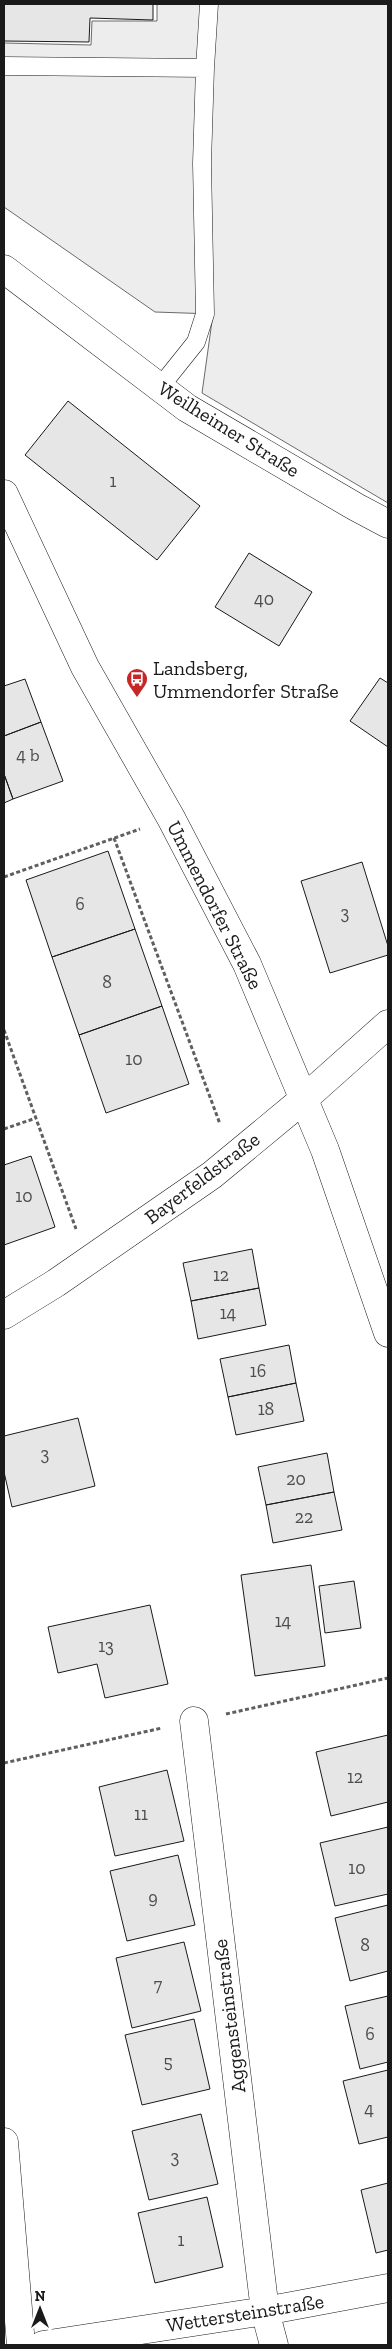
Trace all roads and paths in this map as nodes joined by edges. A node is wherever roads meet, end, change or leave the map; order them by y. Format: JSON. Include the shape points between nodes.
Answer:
{"nodes":[{"id":1,"x":208,"y":4,"type":"edge"},
{"id":2,"x":4,"y":66,"type":"edge"},
{"id":3,"x":205,"y":68,"type":"junction"},
{"id":4,"x":4,"y":269,"type":"edge"},
{"id":5,"x":160,"y":387,"type":"junction"},
{"id":6,"x":4,"y":494,"type":"edge"},
{"id":7,"x":388,"y":524,"type":"edge"},
{"id":8,"x":171,"y":818,"type":"junction"},
{"id":9,"x":114,"y":838,"type":"junction"},
{"id":10,"x":4,"y":877,"type":"edge"},
{"id":11,"x":388,"y":1024,"type":"edge"},
{"id":12,"x":4,"y":1030,"type":"edge"},
{"id":13,"x":305,"y":1098,"type":"junction"},
{"id":14,"x":36,"y":1118,"type":"junction"},
{"id":15,"x":4,"y":1129,"type":"edge"},
{"id":16,"x":233,"y":1158,"type":"junction"},
{"id":17,"x":88,"y":1261,"type":"junction"},
{"id":18,"x":381,"y":1292,"type":"edge"},
{"id":19,"x":4,"y":1315,"type":"edge"},
{"id":20,"x":388,"y":1333,"type":"edge"},
{"id":21,"x":194,"y":1721,"type":"dead end"},
{"id":22,"x":4,"y":2142,"type":"edge"},
{"id":23,"x":388,"y":2288,"type":"edge"},
{"id":24,"x":265,"y":2311,"type":"junction"},
{"id":25,"x":21,"y":2345,"type":"edge"},
{"id":26,"x":43,"y":2345,"type":"edge"},
{"id":27,"x":274,"y":2345,"type":"edge"}],
"edges":[{"from":1,"to":3,"type":"lane"},
{"from":2,"to":3,"type":"lane"},
{"from":3,"to":5,"type":"lane","via":[[202,163],[205,314],[196,342]]},
{"from":4,"to":5,"type":"street","name":"Weilheimer Straße"},
{"from":5,"to":7,"type":"street","name":"Weilheimer Straße","via":[[187,408]]},
{"from":6,"to":8,"type":"street","name":"Ummendorfer Straße","via":[[85,668]]},
{"from":8,"to":9,"type":"path"},
{"from":8,"to":13,"type":"street","name":"Ummendorfer Straße","via":[[246,964]]},
{"from":9,"to":10,"type":"path"},
{"from":9,"to":16,"type":"path"},
{"from":11,"to":13,"type":"street","name":"Bayerfeldstraße"},
{"from":12,"to":14,"type":"path"},
{"from":13,"to":16,"type":"street","name":"Bayerfeldstraße"},
{"from":13,"to":18,"type":"street","name":"Ummendorfer Straße"},
{"from":14,"to":15,"type":"path"},
{"from":14,"to":17,"type":"path"},
{"from":16,"to":17,"type":"street","name":"Bayerfeldstraße"},
{"from":17,"to":19,"type":"street","name":"Bayerfeldstraße"},
{"from":18,"to":20,"type":"street","name":"Ummendorfer Straße"},
{"from":21,"to":24,"type":"street","name":"Aggensteinstraße"},
{"from":22,"to":25,"type":"street"},
{"from":23,"to":24,"type":"street","name":"Wettersteinstraße"},
{"from":24,"to":26,"type":"street","name":"Wettersteinstraße"},
{"from":24,"to":27,"type":"street","name":"Aggensteinstraße"}]}
